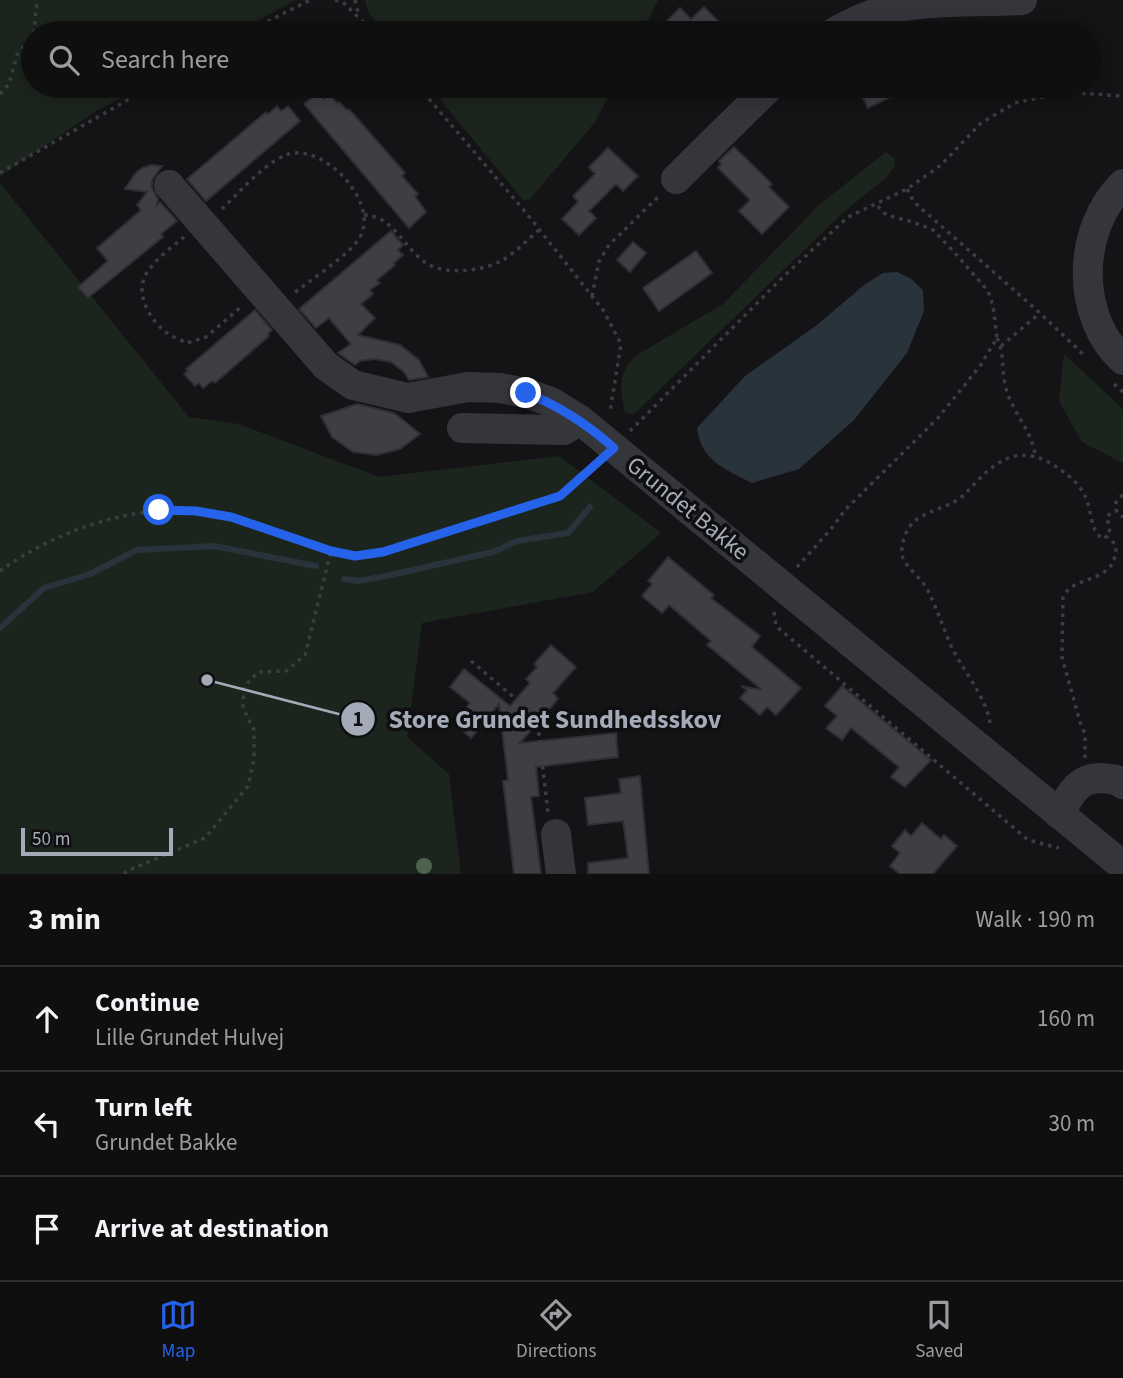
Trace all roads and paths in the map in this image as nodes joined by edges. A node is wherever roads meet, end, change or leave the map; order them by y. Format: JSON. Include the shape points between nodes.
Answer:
{"nodes":[{"id":1,"x":37,"y":0,"type":"edge"},
{"id":2,"x":310,"y":0,"type":"edge"},
{"id":3,"x":335,"y":0,"type":"edge"},
{"id":4,"x":355,"y":0,"type":"edge"},
{"id":5,"x":1022,"y":0,"type":"edge"},
{"id":6,"x":359,"y":18,"type":"junction"},
{"id":7,"x":35,"y":21,"type":"edge"},
{"id":8,"x":269,"y":21,"type":"edge"},
{"id":9,"x":362,"y":21,"type":"edge"},
{"id":10,"x":858,"y":21,"type":"edge"},
{"id":11,"x":21,"y":50,"type":"edge"},
{"id":12,"x":0,"y":94,"type":"edge"},
{"id":13,"x":1102,"y":95,"type":"edge"},
{"id":14,"x":1123,"y":96,"type":"edge"},
{"id":15,"x":131,"y":98,"type":"edge"},
{"id":16,"x":428,"y":98,"type":"edge"},
{"id":17,"x":758,"y":98,"type":"edge"},
{"id":18,"x":1038,"y":98,"type":"edge"},
{"id":19,"x":0,"y":173,"type":"edge"},
{"id":20,"x":676,"y":179,"type":"joint"},
{"id":21,"x":1123,"y":184,"type":"edge"},
{"id":22,"x":169,"y":185,"type":"dead end"},
{"id":23,"x":907,"y":189,"type":"junction"},
{"id":24,"x":876,"y":204,"type":"junction"},
{"id":25,"x":364,"y":215,"type":"junction"},
{"id":26,"x":202,"y":223,"type":"junction"},
{"id":27,"x":539,"y":230,"type":"junction"},
{"id":28,"x":592,"y":297,"type":"junction"},
{"id":29,"x":268,"y":298,"type":"junction"},
{"id":30,"x":1041,"y":313,"type":"junction"},
{"id":31,"x":997,"y":338,"type":"junction"},
{"id":32,"x":1001,"y":346,"type":"junction"},
{"id":33,"x":1086,"y":357,"type":"dead end"},
{"id":34,"x":1118,"y":372,"type":"edge"},
{"id":35,"x":1123,"y":392,"type":"edge"},
{"id":36,"x":580,"y":419,"type":"junction"},
{"id":37,"x":462,"y":428,"type":"dead end"},
{"id":38,"x":610,"y":445,"type":"junction"},
{"id":39,"x":1035,"y":454,"type":"junction"},
{"id":40,"x":1123,"y":495,"type":"edge"},
{"id":41,"x":1116,"y":510,"type":"junction"},
{"id":42,"x":1123,"y":517,"type":"edge"},
{"id":43,"x":1108,"y":537,"type":"junction"},
{"id":44,"x":331,"y":551,"type":"junction"},
{"id":45,"x":0,"y":571,"type":"edge"},
{"id":46,"x":778,"y":595,"type":"junction"},
{"id":47,"x":471,"y":661,"type":"dead end"},
{"id":48,"x":978,"y":746,"type":"junction"},
{"id":49,"x":1091,"y":778,"type":"junction"},
{"id":50,"x":1123,"y":784,"type":"edge"},
{"id":51,"x":1059,"y":814,"type":"junction"},
{"id":52,"x":556,"y":834,"type":"joint"},
{"id":53,"x":1068,"y":855,"type":"dead end"},
{"id":54,"x":1123,"y":866,"type":"edge"},
{"id":55,"x":124,"y":874,"type":"edge"},
{"id":56,"x":561,"y":874,"type":"edge"}],
"edges":[{"from":1,"to":7,"type":"path"},
{"from":2,"to":8,"type":"path"},
{"from":3,"to":6,"type":"path"},
{"from":4,"to":6,"type":"path"},
{"from":5,"to":10,"type":"street","via":[[920,4]]},
{"from":6,"to":9,"type":"path"},
{"from":11,"to":12,"type":"path","via":[[9,84]]},
{"from":13,"to":14,"type":"path"},
{"from":15,"to":19,"type":"path"},
{"from":16,"to":27,"type":"path"},
{"from":17,"to":20,"type":"street"},
{"from":18,"to":23,"type":"path","via":[[1015,103],[981,124],[941,165]]},
{"from":20,"to":28,"type":"path","via":[[610,245],[599,261]]},
{"from":21,"to":34,"type":"street","via":[[1094,231],[1087,263],[1089,291]]},
{"from":22,"to":26,"type":"street","name":"Grundet Bakke"},
{"from":23,"to":24,"type":"path"},
{"from":23,"to":30,"type":"path","via":[[914,202]]},
{"from":24,"to":31,"type":"path","via":[[890,216],[933,230],[956,253],[988,291]]},
{"from":24,"to":38,"type":"path","via":[[848,217]]},
{"from":25,"to":26,"type":"path","via":[[353,189],[323,158],[294,153],[276,160]]},
{"from":25,"to":27,"type":"path","via":[[377,215],[422,261],[455,270],[501,261]]},
{"from":25,"to":29,"type":"path","via":[[360,237],[349,249]]},
{"from":26,"to":29,"type":"street","name":"Grundet Bakke"},
{"from":26,"to":29,"type":"path","via":[[148,271],[142,284],[143,299],[158,324],[187,343],[206,337]]},
{"from":27,"to":28,"type":"path"},
{"from":28,"to":38,"type":"path","via":[[621,344]]},
{"from":29,"to":36,"type":"street","name":"Grundet Bakke","via":[[326,366],[353,385],[408,398],[468,387],[500,388],[551,402]]},
{"from":30,"to":32,"type":"path"},
{"from":30,"to":33,"type":"path"},
{"from":31,"to":32,"type":"path"},
{"from":31,"to":46,"type":"path","via":[[938,418],[845,510]]},
{"from":32,"to":39,"type":"path","via":[[1006,388]]},
{"from":34,"to":35,"type":"path"},
{"from":36,"to":37,"type":"street","via":[[564,429]]},
{"from":36,"to":38,"type":"street","name":"Grundet Bakke"},
{"from":38,"to":44,"type":"path","via":[[560,496],[383,552],[355,556]]},
{"from":38,"to":46,"type":"street","name":"Grundet Bakke"},
{"from":39,"to":43,"type":"path","via":[[1077,483],[1095,531],[1103,539]]},
{"from":39,"to":48,"type":"path","via":[[994,465],[962,497],[918,518],[903,541],[902,554],[927,588],[990,718]]},
{"from":40,"to":41,"type":"path","via":[[1115,503]]},
{"from":41,"to":42,"type":"path"},
{"from":41,"to":43,"type":"path","via":[[1106,519]]},
{"from":43,"to":49,"type":"path","via":[[1116,545],[1116,554],[1104,573],[1076,583],[1063,597],[1062,657],[1085,734]]},
{"from":44,"to":45,"type":"path","via":[[231,517],[159,510],[108,519],[28,551]]},
{"from":44,"to":55,"type":"path","via":[[305,655],[286,671],[258,672],[244,687],[243,708],[254,730],[248,786],[205,838]]},
{"from":46,"to":48,"type":"street","name":"Grundet Bakke"},
{"from":46,"to":53,"type":"path","via":[[776,626],[1028,840],[1057,847]]},
{"from":47,"to":52,"type":"path","via":[[537,717],[549,815]]},
{"from":48,"to":51,"type":"street","name":"Grundet Bakke"},
{"from":49,"to":50,"type":"street","via":[[1117,779]]},
{"from":49,"to":51,"type":"street","via":[[1073,789]]},
{"from":51,"to":54,"type":"street","name":"Grundet Bakke"},
{"from":52,"to":56,"type":"street"}]}
